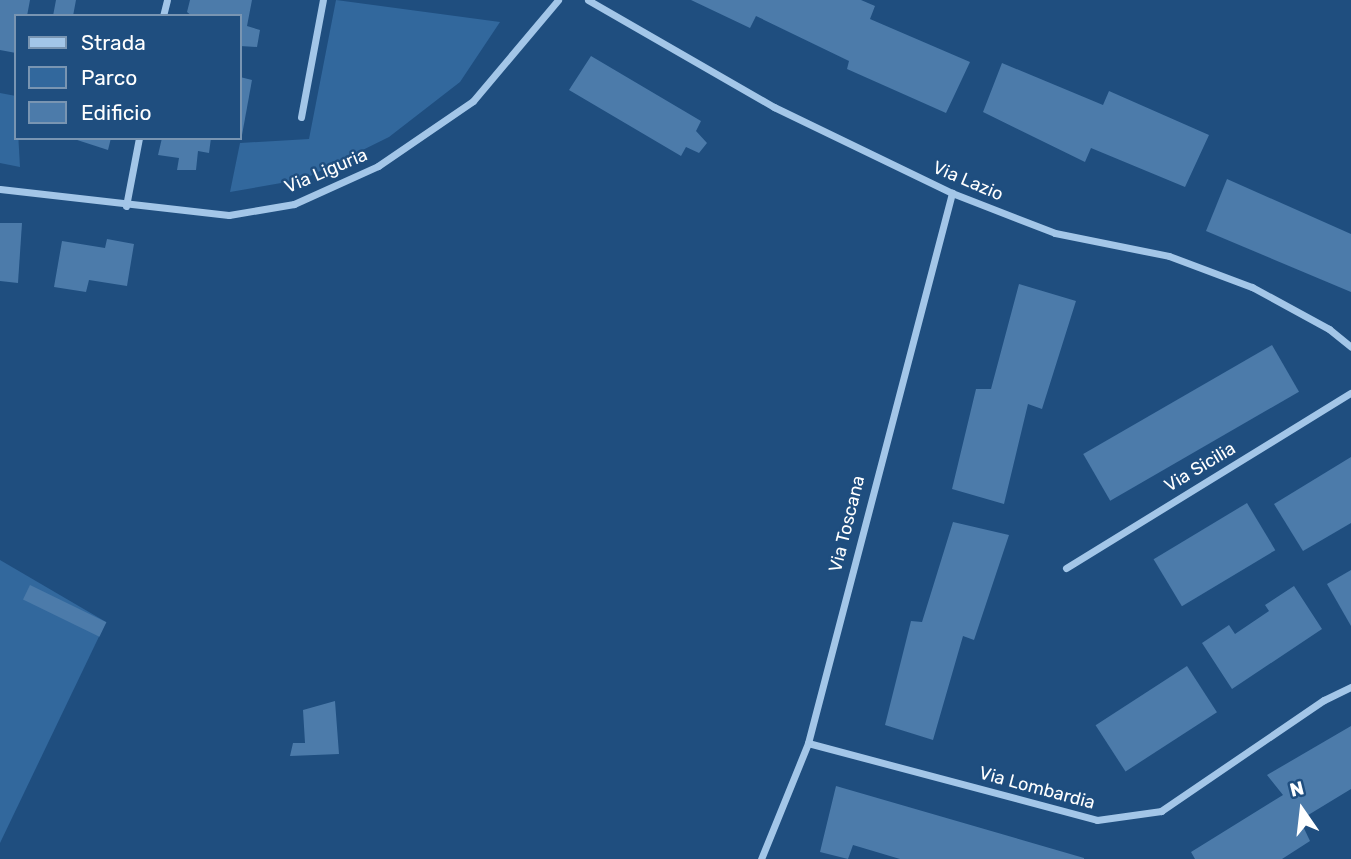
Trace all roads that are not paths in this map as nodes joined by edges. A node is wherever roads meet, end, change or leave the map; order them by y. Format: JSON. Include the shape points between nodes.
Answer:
{"nodes":[{"id":1,"x":323,"y":0,"type":"edge"},
{"id":2,"x":558,"y":0,"type":"edge"},
{"id":3,"x":588,"y":0,"type":"edge"},
{"id":4,"x":301,"y":117,"type":"dead end"},
{"id":5,"x":139,"y":140,"type":"edge"},
{"id":6,"x":0,"y":189,"type":"edge"},
{"id":7,"x":952,"y":193,"type":"junction"},
{"id":8,"x":125,"y":206,"type":"junction"},
{"id":9,"x":1351,"y":347,"type":"edge"},
{"id":10,"x":1351,"y":393,"type":"edge"},
{"id":11,"x":1066,"y":568,"type":"dead end"},
{"id":12,"x":1351,"y":687,"type":"edge"},
{"id":13,"x":808,"y":743,"type":"junction"},
{"id":14,"x":761,"y":859,"type":"edge"}],
"edges":[{"from":1,"to":4,"type":"street"},
{"from":2,"to":8,"type":"street","name":"Via Liguria","via":[[473,101],[379,166],[294,204],[229,215]]},
{"from":3,"to":7,"type":"street","name":"Via Lazio","via":[[774,107]]},
{"from":5,"to":8,"type":"street"},
{"from":6,"to":8,"type":"street","name":"Via Liguria"},
{"from":7,"to":9,"type":"street","name":"Via Lazio","via":[[1055,233],[1169,256],[1240,283],[1329,329]]},
{"from":7,"to":13,"type":"street","name":"Via Toscana"},
{"from":10,"to":11,"type":"street","name":"Via Sicilia"},
{"from":12,"to":13,"type":"street","name":"Via Lombardia","via":[[1324,699],[1161,811],[1097,820]]},
{"from":13,"to":14,"type":"street","name":"Via Toscana"}]}
